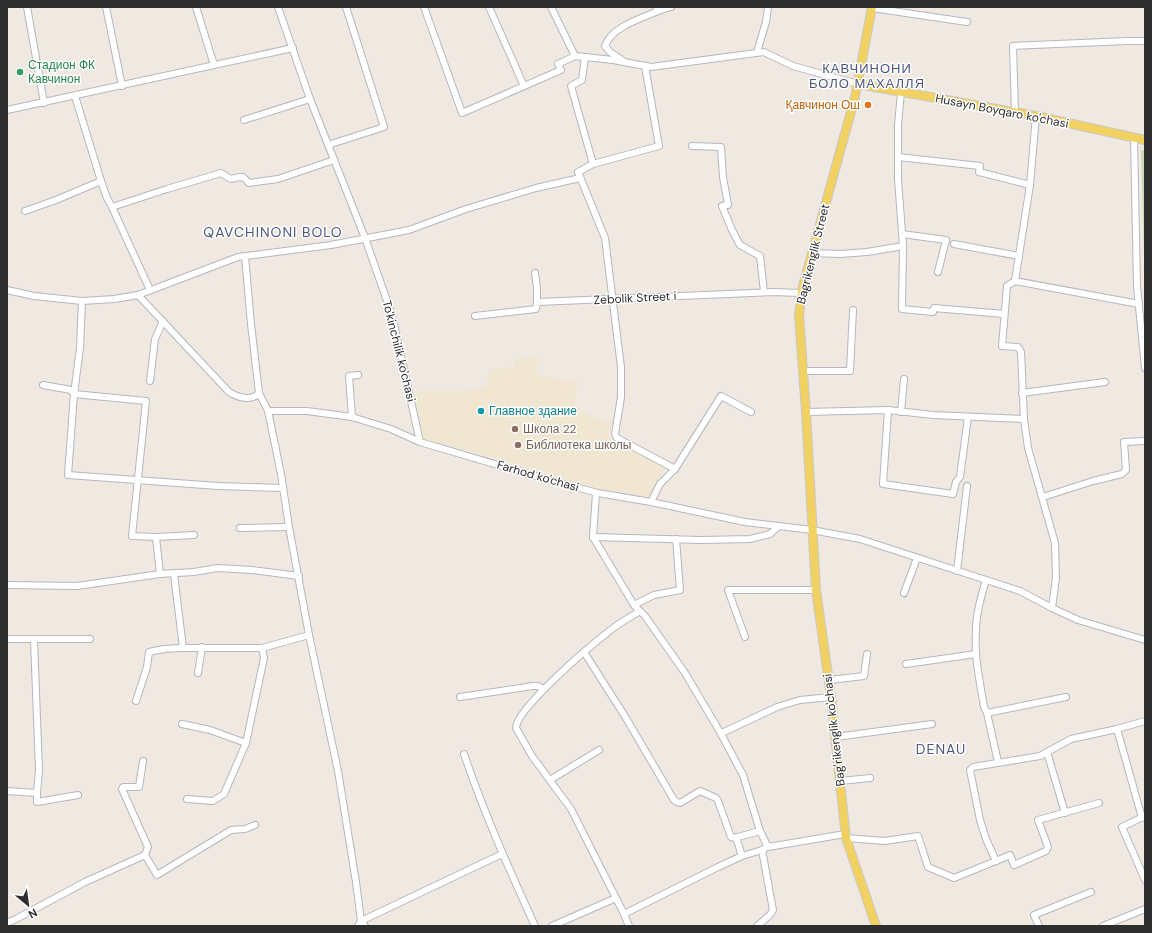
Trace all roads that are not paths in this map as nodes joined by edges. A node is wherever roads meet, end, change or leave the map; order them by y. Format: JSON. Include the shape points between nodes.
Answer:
{"nodes":[{"id":1,"x":27,"y":7,"type":"edge"},
{"id":2,"x":106,"y":7,"type":"edge"},
{"id":3,"x":196,"y":7,"type":"edge"},
{"id":4,"x":278,"y":7,"type":"edge"},
{"id":5,"x":346,"y":7,"type":"edge"},
{"id":6,"x":424,"y":7,"type":"edge"},
{"id":7,"x":489,"y":7,"type":"edge"},
{"id":8,"x":551,"y":7,"type":"edge"},
{"id":9,"x":671,"y":7,"type":"edge"},
{"id":10,"x":768,"y":7,"type":"edge"},
{"id":11,"x":872,"y":8,"type":"edge"},
{"id":12,"x":657,"y":9,"type":"edge"},
{"id":13,"x":967,"y":22,"type":"dead end"},
{"id":14,"x":1145,"y":41,"type":"edge"},
{"id":15,"x":293,"y":48,"type":"junction"},
{"id":16,"x":757,"y":52,"type":"junction"},
{"id":17,"x":575,"y":56,"type":"junction"},
{"id":18,"x":585,"y":57,"type":"junction"},
{"id":19,"x":626,"y":62,"type":"junction"},
{"id":20,"x":214,"y":66,"type":"junction"},
{"id":21,"x":645,"y":66,"type":"junction"},
{"id":22,"x":858,"y":84,"type":"junction"},
{"id":23,"x":122,"y":86,"type":"junction"},
{"id":24,"x":524,"y":86,"type":"junction"},
{"id":25,"x":901,"y":92,"type":"junction"},
{"id":26,"x":75,"y":96,"type":"junction"},
{"id":27,"x":310,"y":99,"type":"junction"},
{"id":28,"x":44,"y":103,"type":"junction"},
{"id":29,"x":7,"y":110,"type":"edge"},
{"id":30,"x":1015,"y":113,"type":"junction"},
{"id":31,"x":1036,"y":116,"type":"junction"},
{"id":32,"x":244,"y":120,"type":"dead end"},
{"id":33,"x":1134,"y":138,"type":"junction"},
{"id":34,"x":1145,"y":140,"type":"edge"},
{"id":35,"x":328,"y":145,"type":"junction"},
{"id":36,"x":692,"y":146,"type":"dead end"},
{"id":37,"x":898,"y":157,"type":"junction"},
{"id":38,"x":334,"y":160,"type":"junction"},
{"id":39,"x":593,"y":164,"type":"junction"},
{"id":40,"x":580,"y":178,"type":"junction"},
{"id":41,"x":101,"y":181,"type":"junction"},
{"id":42,"x":1030,"y":185,"type":"junction"},
{"id":43,"x":112,"y":207,"type":"junction"},
{"id":44,"x":25,"y":211,"type":"dead end"},
{"id":45,"x":902,"y":234,"type":"junction"},
{"id":46,"x":365,"y":238,"type":"junction"},
{"id":47,"x":954,"y":244,"type":"dead end"},
{"id":48,"x":903,"y":246,"type":"junction"},
{"id":49,"x":812,"y":253,"type":"junction"},
{"id":50,"x":245,"y":256,"type":"junction"},
{"id":51,"x":1019,"y":256,"type":"junction"},
{"id":52,"x":938,"y":272,"type":"dead end"},
{"id":53,"x":535,"y":273,"type":"dead end"},
{"id":54,"x":1015,"y":281,"type":"junction"},
{"id":55,"x":7,"y":290,"type":"edge"},
{"id":56,"x":150,"y":290,"type":"junction"},
{"id":57,"x":764,"y":292,"type":"junction"},
{"id":58,"x":801,"y":293,"type":"junction"},
{"id":59,"x":138,"y":295,"type":"junction"},
{"id":60,"x":613,"y":299,"type":"junction"},
{"id":61,"x":82,"y":301,"type":"junction"},
{"id":62,"x":537,"y":302,"type":"junction"},
{"id":63,"x":1139,"y":304,"type":"junction"},
{"id":64,"x":853,"y":310,"type":"dead end"},
{"id":65,"x":1004,"y":314,"type":"junction"},
{"id":66,"x":475,"y":316,"type":"dead end"},
{"id":67,"x":162,"y":321,"type":"junction"},
{"id":68,"x":1145,"y":368,"type":"edge"},
{"id":69,"x":803,"y":371,"type":"junction"},
{"id":70,"x":358,"y":375,"type":"dead end"},
{"id":71,"x":904,"y":380,"type":"dead end"},
{"id":72,"x":150,"y":381,"type":"dead end"},
{"id":73,"x":1105,"y":382,"type":"dead end"},
{"id":74,"x":43,"y":384,"type":"dead end"},
{"id":75,"x":1022,"y":393,"type":"junction"},
{"id":76,"x":74,"y":394,"type":"junction"},
{"id":77,"x":259,"y":394,"type":"junction"},
{"id":78,"x":888,"y":410,"type":"junction"},
{"id":79,"x":268,"y":411,"type":"junction"},
{"id":80,"x":751,"y":412,"type":"dead end"},
{"id":81,"x":806,"y":412,"type":"junction"},
{"id":82,"x":901,"y":412,"type":"junction"},
{"id":83,"x":352,"y":417,"type":"junction"},
{"id":84,"x":968,"y":417,"type":"junction"},
{"id":85,"x":1024,"y":419,"type":"junction"},
{"id":86,"x":1145,"y":441,"type":"edge"},
{"id":87,"x":420,"y":442,"type":"junction"},
{"id":88,"x":674,"y":469,"type":"junction"},
{"id":89,"x":137,"y":480,"type":"junction"},
{"id":90,"x":967,"y":486,"type":"dead end"},
{"id":91,"x":282,"y":488,"type":"junction"},
{"id":92,"x":596,"y":492,"type":"junction"},
{"id":93,"x":1043,"y":497,"type":"junction"},
{"id":94,"x":651,"y":502,"type":"junction"},
{"id":95,"x":779,"y":526,"type":"junction"},
{"id":96,"x":289,"y":527,"type":"junction"},
{"id":97,"x":240,"y":528,"type":"dead end"},
{"id":98,"x":812,"y":530,"type":"junction"},
{"id":99,"x":194,"y":535,"type":"dead end"},
{"id":100,"x":593,"y":536,"type":"junction"},
{"id":101,"x":156,"y":537,"type":"junction"},
{"id":102,"x":676,"y":539,"type":"junction"},
{"id":103,"x":918,"y":558,"type":"junction"},
{"id":104,"x":957,"y":570,"type":"junction"},
{"id":105,"x":160,"y":574,"type":"junction"},
{"id":106,"x":174,"y":574,"type":"junction"},
{"id":107,"x":299,"y":576,"type":"junction"},
{"id":108,"x":986,"y":580,"type":"junction"},
{"id":109,"x":7,"y":585,"type":"edge"},
{"id":110,"x":816,"y":590,"type":"junction"},
{"id":111,"x":904,"y":593,"type":"dead end"},
{"id":112,"x":634,"y":605,"type":"junction"},
{"id":113,"x":1052,"y":608,"type":"junction"},
{"id":114,"x":640,"y":610,"type":"junction"},
{"id":115,"x":309,"y":635,"type":"junction"},
{"id":116,"x":745,"y":638,"type":"dead end"},
{"id":117,"x":7,"y":639,"type":"edge"},
{"id":118,"x":90,"y":639,"type":"dead end"},
{"id":119,"x":34,"y":640,"type":"junction"},
{"id":120,"x":1145,"y":640,"type":"edge"},
{"id":121,"x":183,"y":648,"type":"junction"},
{"id":122,"x":202,"y":648,"type":"junction"},
{"id":123,"x":262,"y":648,"type":"junction"},
{"id":124,"x":584,"y":652,"type":"junction"},
{"id":125,"x":867,"y":654,"type":"dead end"},
{"id":126,"x":976,"y":654,"type":"junction"},
{"id":127,"x":906,"y":664,"type":"dead end"},
{"id":128,"x":198,"y":673,"type":"dead end"},
{"id":129,"x":829,"y":680,"type":"junction"},
{"id":130,"x":543,"y":689,"type":"junction"},
{"id":131,"x":460,"y":697,"type":"dead end"},
{"id":132,"x":831,"y":697,"type":"junction"},
{"id":133,"x":1066,"y":697,"type":"dead end"},
{"id":134,"x":136,"y":701,"type":"dead end"},
{"id":135,"x":987,"y":713,"type":"junction"},
{"id":136,"x":1145,"y":720,"type":"edge"},
{"id":137,"x":182,"y":724,"type":"dead end"},
{"id":138,"x":932,"y":724,"type":"dead end"},
{"id":139,"x":1117,"y":728,"type":"junction"},
{"id":140,"x":720,"y":732,"type":"junction"},
{"id":141,"x":836,"y":737,"type":"junction"},
{"id":142,"x":246,"y":743,"type":"junction"},
{"id":143,"x":598,"y":750,"type":"dead end"},
{"id":144,"x":1047,"y":752,"type":"junction"},
{"id":145,"x":464,"y":754,"type":"dead end"},
{"id":146,"x":143,"y":761,"type":"dead end"},
{"id":147,"x":998,"y":762,"type":"junction"},
{"id":148,"x":870,"y":778,"type":"dead end"},
{"id":149,"x":550,"y":780,"type":"junction"},
{"id":150,"x":841,"y":781,"type":"junction"},
{"id":151,"x":7,"y":791,"type":"edge"},
{"id":152,"x":37,"y":793,"type":"junction"},
{"id":153,"x":78,"y":795,"type":"dead end"},
{"id":154,"x":187,"y":799,"type":"dead end"},
{"id":155,"x":1099,"y":803,"type":"dead end"},
{"id":156,"x":1065,"y":813,"type":"junction"},
{"id":157,"x":1144,"y":817,"type":"edge"},
{"id":158,"x":255,"y":825,"type":"dead end"},
{"id":159,"x":760,"y":831,"type":"junction"},
{"id":160,"x":846,"y":836,"type":"junction"},
{"id":161,"x":736,"y":837,"type":"junction"},
{"id":162,"x":768,"y":847,"type":"junction"},
{"id":163,"x":762,"y":850,"type":"junction"},
{"id":164,"x":502,"y":854,"type":"junction"},
{"id":165,"x":145,"y":855,"type":"junction"},
{"id":166,"x":742,"y":856,"type":"junction"},
{"id":167,"x":996,"y":861,"type":"junction"},
{"id":168,"x":1145,"y":880,"type":"edge"},
{"id":169,"x":1091,"y":892,"type":"dead end"},
{"id":170,"x":616,"y":898,"type":"junction"},
{"id":171,"x":1145,"y":909,"type":"edge"},
{"id":172,"x":624,"y":914,"type":"junction"},
{"id":173,"x":7,"y":923,"type":"edge"},
{"id":174,"x":361,"y":924,"type":"edge"},
{"id":175,"x":535,"y":926,"type":"edge"},
{"id":176,"x":552,"y":926,"type":"edge"},
{"id":177,"x":629,"y":926,"type":"edge"},
{"id":178,"x":757,"y":926,"type":"edge"},
{"id":179,"x":876,"y":926,"type":"edge"},
{"id":180,"x":1039,"y":926,"type":"edge"},
{"id":181,"x":1103,"y":926,"type":"edge"}],
"edges":[{"from":1,"to":28,"type":"street"},
{"from":2,"to":23,"type":"street"},
{"from":3,"to":20,"type":"street"},
{"from":4,"to":15,"type":"street","name":"To'kinchilik ko'chasi"},
{"from":5,"to":35,"type":"street","via":[[384,127]]},
{"from":6,"to":24,"type":"street","via":[[462,113]]},
{"from":7,"to":24,"type":"street"},
{"from":8,"to":17,"type":"street"},
{"from":9,"to":12,"type":"street"},
{"from":10,"to":16,"type":"street"},
{"from":11,"to":13,"type":"street"},
{"from":11,"to":22,"type":"main road","name":"Bagrikenglik Street"},
{"from":12,"to":19,"type":"street","via":[[630,23],[607,40],[605,46],[610,52]]},
{"from":14,"to":30,"type":"street","via":[[1013,46]]},
{"from":15,"to":20,"type":"street"},
{"from":15,"to":27,"type":"street","name":"To'kinchilik ko'chasi"},
{"from":16,"to":21,"type":"street"},
{"from":16,"to":22,"type":"street","via":[[764,52],[793,66]]},
{"from":17,"to":18,"type":"street"},
{"from":17,"to":24,"type":"street","via":[[558,64],[561,70]]},
{"from":18,"to":19,"type":"street"},
{"from":18,"to":39,"type":"street","via":[[582,80],[571,86]]},
{"from":19,"to":21,"type":"street"},
{"from":20,"to":23,"type":"street"},
{"from":21,"to":39,"type":"street","via":[[659,146]]},
{"from":22,"to":25,"type":"main road","name":"Husayn Boyqaro ko'chasi"},
{"from":22,"to":49,"type":"main road","name":"Bagrikenglik Street"},
{"from":23,"to":26,"type":"street"},
{"from":25,"to":30,"type":"main road","name":"Husayn Boyqaro ko'chasi"},
{"from":25,"to":37,"type":"street"},
{"from":26,"to":28,"type":"street"},
{"from":26,"to":41,"type":"street"},
{"from":27,"to":32,"type":"street"},
{"from":27,"to":35,"type":"street","name":"To'kinchilik ko'chasi"},
{"from":28,"to":29,"type":"street"},
{"from":30,"to":31,"type":"main road","name":"Husayn Boyqaro ko'chasi"},
{"from":31,"to":33,"type":"main road","name":"Husayn Boyqaro ko'chasi"},
{"from":31,"to":42,"type":"street"},
{"from":33,"to":34,"type":"main road","name":"Husayn Boyqaro ko'chasi"},
{"from":33,"to":63,"type":"street"},
{"from":35,"to":38,"type":"street","name":"To'kinchilik ko'chasi"},
{"from":36,"to":57,"type":"street","via":[[721,147],[728,205],[722,206],[724,213],[740,245],[760,256]]},
{"from":37,"to":42,"type":"street","via":[[980,166],[979,172]]},
{"from":37,"to":45,"type":"street"},
{"from":38,"to":43,"type":"street","via":[[278,180],[249,183],[243,177],[232,180],[221,173]]},
{"from":38,"to":46,"type":"street","name":"To'kinchilik ko'chasi"},
{"from":39,"to":40,"type":"street","via":[[578,172]]},
{"from":40,"to":46,"type":"street","via":[[466,209],[409,230]]},
{"from":40,"to":60,"type":"street","via":[[605,238]]},
{"from":41,"to":43,"type":"street"},
{"from":41,"to":44,"type":"street"},
{"from":42,"to":51,"type":"street"},
{"from":43,"to":56,"type":"street"},
{"from":45,"to":48,"type":"street"},
{"from":45,"to":52,"type":"street","via":[[946,240]]},
{"from":46,"to":50,"type":"street"},
{"from":46,"to":87,"type":"street","name":"To'kinchilik ko'chasi","via":[[392,315]]},
{"from":47,"to":51,"type":"street"},
{"from":48,"to":49,"type":"street","via":[[860,253]]},
{"from":48,"to":65,"type":"street","via":[[902,309],[933,312],[934,308]]},
{"from":49,"to":58,"type":"main road","name":"Bagrikenglik Street"},
{"from":50,"to":56,"type":"street"},
{"from":50,"to":77,"type":"street"},
{"from":51,"to":54,"type":"street"},
{"from":53,"to":62,"type":"street"},
{"from":54,"to":63,"type":"street"},
{"from":54,"to":65,"type":"street","via":[[1007,286]]},
{"from":55,"to":61,"type":"street","via":[[40,297]]},
{"from":56,"to":59,"type":"street"},
{"from":57,"to":58,"type":"street","name":"Zebolik Street i"},
{"from":57,"to":60,"type":"street","name":"Zebolik Street i"},
{"from":58,"to":69,"type":"main road","name":"Bagrikenglik Street","via":[[799,316]]},
{"from":59,"to":61,"type":"street"},
{"from":59,"to":67,"type":"street"},
{"from":60,"to":62,"type":"street","name":"Zebolik Street i"},
{"from":60,"to":88,"type":"street","via":[[622,397],[615,434],[617,438]]},
{"from":61,"to":76,"type":"street","via":[[80,348]]},
{"from":62,"to":66,"type":"street","name":"Zebolik Street i","via":[[536,309]]},
{"from":63,"to":68,"type":"street"},
{"from":64,"to":69,"type":"street","via":[[850,371]]},
{"from":65,"to":75,"type":"street","via":[[1002,346],[1018,347],[1021,352]]},
{"from":67,"to":72,"type":"street","via":[[155,339]]},
{"from":67,"to":77,"type":"street","via":[[228,392],[245,398]]},
{"from":69,"to":81,"type":"main road","name":"Bagrikenglik Street"},
{"from":70,"to":83,"type":"street","via":[[349,376]]},
{"from":71,"to":82,"type":"street"},
{"from":73,"to":75,"type":"street"},
{"from":74,"to":76,"type":"street","via":[[71,390]]},
{"from":75,"to":85,"type":"street"},
{"from":76,"to":89,"type":"street","via":[[68,475]]},
{"from":76,"to":89,"type":"street","via":[[146,401]]},
{"from":77,"to":79,"type":"street"},
{"from":78,"to":81,"type":"street"},
{"from":78,"to":82,"type":"street"},
{"from":78,"to":84,"type":"street","via":[[883,484],[953,494],[960,477]]},
{"from":79,"to":83,"type":"street","name":"Farhod ko'chasi","via":[[307,411]]},
{"from":79,"to":91,"type":"street"},
{"from":80,"to":88,"type":"street","via":[[721,396]]},
{"from":81,"to":98,"type":"main road","name":"Bagrikenglik Street"},
{"from":82,"to":84,"type":"street"},
{"from":83,"to":87,"type":"street","name":"Farhod ko'chasi","via":[[391,429]]},
{"from":84,"to":85,"type":"street"},
{"from":85,"to":93,"type":"street","via":[[1028,448]]},
{"from":86,"to":93,"type":"street","via":[[1124,442],[1126,470],[1122,474]]},
{"from":87,"to":92,"type":"street","name":"Farhod ko'chasi"},
{"from":88,"to":94,"type":"street","via":[[660,484]]},
{"from":89,"to":91,"type":"street"},
{"from":89,"to":101,"type":"street","via":[[132,536]]},
{"from":90,"to":104,"type":"street"},
{"from":91,"to":96,"type":"street"},
{"from":92,"to":94,"type":"street","name":"Farhod ko'chasi"},
{"from":92,"to":100,"type":"street"},
{"from":93,"to":113,"type":"street","via":[[1055,543],[1056,578]]},
{"from":94,"to":95,"type":"street","name":"Farhod ko'chasi","via":[[745,522]]},
{"from":95,"to":98,"type":"street","name":"Farhod ko'chasi"},
{"from":95,"to":102,"type":"street","via":[[770,534],[750,539]]},
{"from":96,"to":97,"type":"street"},
{"from":96,"to":107,"type":"street"},
{"from":98,"to":103,"type":"street","name":"Farhod ko'chasi","via":[[860,539]]},
{"from":98,"to":110,"type":"main road","name":"Bag'rikenglik ko'chasi"},
{"from":99,"to":101,"type":"street"},
{"from":100,"to":102,"type":"street"},
{"from":100,"to":112,"type":"street"},
{"from":101,"to":105,"type":"street"},
{"from":102,"to":112,"type":"street","via":[[680,590],[654,595]]},
{"from":103,"to":104,"type":"street","name":"Farhod ko'chasi"},
{"from":103,"to":111,"type":"street"},
{"from":104,"to":108,"type":"street","name":"Farhod ko'chasi"},
{"from":105,"to":106,"type":"street"},
{"from":105,"to":109,"type":"street","via":[[77,586]]},
{"from":106,"to":107,"type":"street","via":[[217,568]]},
{"from":106,"to":121,"type":"street"},
{"from":107,"to":115,"type":"street"},
{"from":108,"to":113,"type":"street","name":"Farhod ko'chasi","via":[[1020,591]]},
{"from":108,"to":126,"type":"street","via":[[979,604]]},
{"from":110,"to":116,"type":"street","via":[[728,590]]},
{"from":110,"to":129,"type":"main road","name":"Bag'rikenglik ko'chasi"},
{"from":112,"to":114,"type":"street"},
{"from":113,"to":120,"type":"street","name":"Farhod ko'chasi","via":[[1078,620]]},
{"from":114,"to":124,"type":"street","via":[[607,632]]},
{"from":114,"to":140,"type":"street","via":[[686,673]]},
{"from":115,"to":123,"type":"street"},
{"from":115,"to":174,"type":"street","via":[[338,771]]},
{"from":117,"to":119,"type":"street"},
{"from":118,"to":119,"type":"street"},
{"from":119,"to":152,"type":"street","via":[[39,770]]},
{"from":121,"to":122,"type":"street"},
{"from":121,"to":134,"type":"street","via":[[148,652],[147,667]]},
{"from":122,"to":123,"type":"street"},
{"from":122,"to":128,"type":"street"},
{"from":123,"to":142,"type":"street","via":[[264,658]]},
{"from":124,"to":130,"type":"street"},
{"from":124,"to":161,"type":"street","via":[[674,800],[680,803],[700,791],[716,798],[731,837]]},
{"from":125,"to":129,"type":"street","via":[[864,676]]},
{"from":126,"to":127,"type":"street"},
{"from":126,"to":135,"type":"street"},
{"from":129,"to":132,"type":"main road","name":"Bag'rikenglik ko'chasi"},
{"from":130,"to":131,"type":"street","via":[[533,686]]},
{"from":130,"to":149,"type":"street","via":[[520,716],[516,728]]},
{"from":132,"to":140,"type":"street","via":[[800,700],[777,707]]},
{"from":132,"to":141,"type":"main road","name":"Bag'rikenglik ko'chasi"},
{"from":133,"to":135,"type":"street"},
{"from":135,"to":147,"type":"street"},
{"from":136,"to":139,"type":"street"},
{"from":137,"to":142,"type":"street","via":[[210,730]]},
{"from":138,"to":141,"type":"street"},
{"from":139,"to":144,"type":"street","via":[[1071,739]]},
{"from":139,"to":157,"type":"street"},
{"from":140,"to":159,"type":"street","via":[[743,775]]},
{"from":141,"to":150,"type":"main road","name":"Bag'rikenglik ko'chasi"},
{"from":142,"to":154,"type":"street","via":[[224,794],[213,801]]},
{"from":143,"to":149,"type":"street"},
{"from":144,"to":147,"type":"street","via":[[1040,756]]},
{"from":144,"to":156,"type":"street"},
{"from":145,"to":164,"type":"street"},
{"from":146,"to":165,"type":"street","via":[[139,787],[122,789],[148,847]]},
{"from":147,"to":167,"type":"street","via":[[973,767],[970,770],[980,820]]},
{"from":148,"to":150,"type":"street"},
{"from":149,"to":170,"type":"street","via":[[571,809]]},
{"from":150,"to":160,"type":"main road","name":"Bag'rikenglik ko'chasi"},
{"from":151,"to":152,"type":"street"},
{"from":152,"to":153,"type":"street","via":[[37,802]]},
{"from":155,"to":156,"type":"street"},
{"from":156,"to":167,"type":"street","via":[[1038,820],[1048,847],[1046,851],[1014,865],[1010,855]]},
{"from":157,"to":168,"type":"street","via":[[1122,827]]},
{"from":158,"to":165,"type":"street","via":[[231,830],[157,875]]},
{"from":159,"to":161,"type":"street"},
{"from":159,"to":162,"type":"street"},
{"from":160,"to":162,"type":"street"},
{"from":160,"to":167,"type":"street","via":[[885,840],[918,836],[928,867],[954,878]]},
{"from":160,"to":179,"type":"main road","name":"Bag'rikenglik ko'chasi"},
{"from":161,"to":166,"type":"street"},
{"from":162,"to":163,"type":"street"},
{"from":163,"to":166,"type":"street"},
{"from":163,"to":178,"type":"street","via":[[772,910]]},
{"from":164,"to":174,"type":"street"},
{"from":164,"to":175,"type":"street"},
{"from":165,"to":173,"type":"street","via":[[85,882]]},
{"from":166,"to":172,"type":"street"},
{"from":169,"to":180,"type":"street","via":[[1034,915]]},
{"from":170,"to":172,"type":"street"},
{"from":170,"to":176,"type":"street"},
{"from":171,"to":181,"type":"street"},
{"from":172,"to":177,"type":"street"}]}
